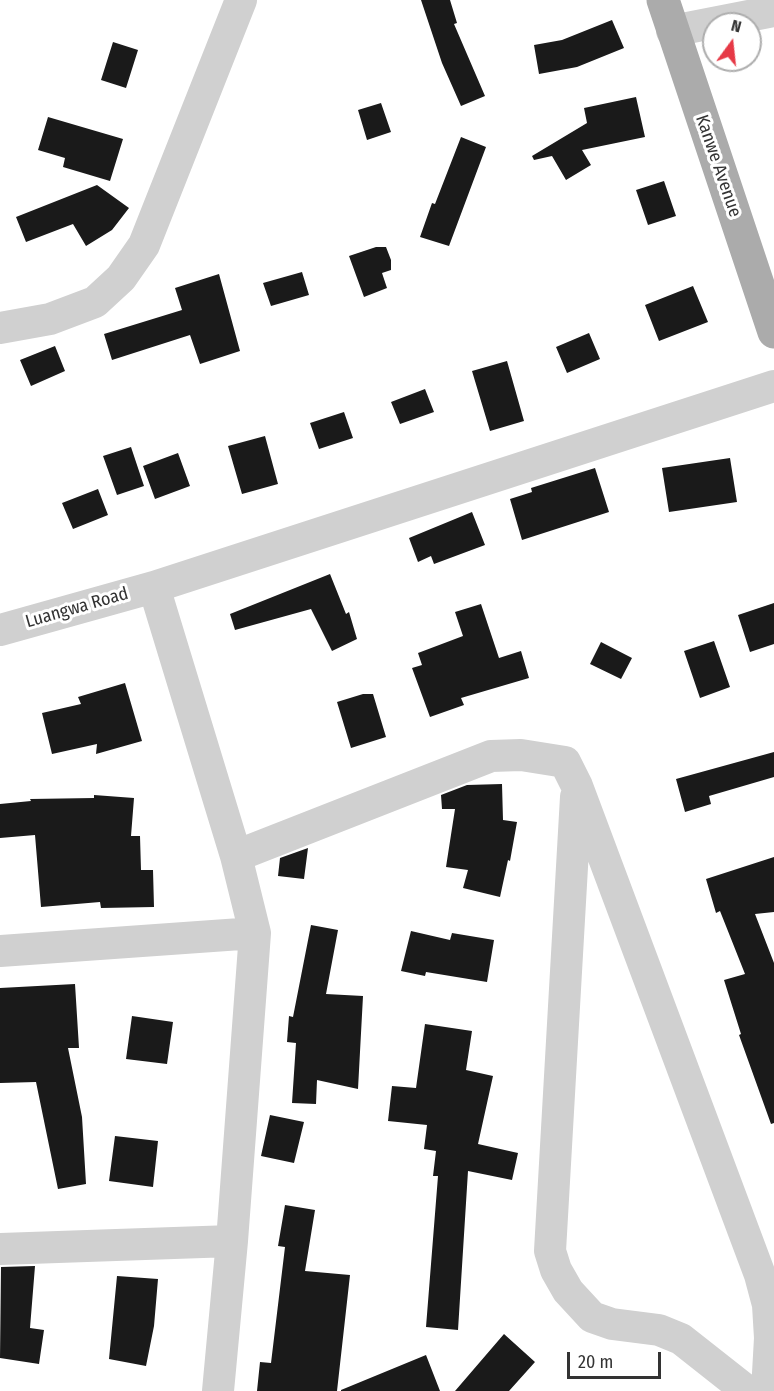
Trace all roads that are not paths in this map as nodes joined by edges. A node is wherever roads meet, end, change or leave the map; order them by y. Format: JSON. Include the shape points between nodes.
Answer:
{"nodes":[{"id":1,"x":241,"y":0,"type":"edge"},
{"id":2,"x":663,"y":0,"type":"edge"},
{"id":3,"x":774,"y":11,"type":"edge"},
{"id":4,"x":672,"y":31,"type":"junction"},
{"id":5,"x":773,"y":324,"type":"edge"},
{"id":6,"x":0,"y":328,"type":"edge"},
{"id":7,"x":774,"y":386,"type":"edge"},
{"id":8,"x":154,"y":587,"type":"junction"},
{"id":9,"x":0,"y":630,"type":"edge"},
{"id":10,"x":577,"y":786,"type":"junction"},
{"id":11,"x":236,"y":856,"type":"junction"},
{"id":12,"x":255,"y":933,"type":"junction"},
{"id":13,"x":0,"y":951,"type":"edge"},
{"id":14,"x":232,"y":1241,"type":"junction"},
{"id":15,"x":0,"y":1249,"type":"edge"},
{"id":16,"x":218,"y":1391,"type":"edge"},
{"id":17,"x":747,"y":1391,"type":"edge"},
{"id":18,"x":767,"y":1391,"type":"edge"}],
"edges":[{"from":1,"to":6,"type":"street","via":[[144,245],[122,278],[95,303],[50,319]]},
{"from":2,"to":4,"type":"main road","name":"Kanwe Avenue"},
{"from":3,"to":4,"type":"street"},
{"from":4,"to":5,"type":"main road","name":"Kanwe Avenue"},
{"from":7,"to":8,"type":"street","name":"Luangwa Road"},
{"from":8,"to":9,"type":"street","name":"Luangwa Road"},
{"from":8,"to":11,"type":"street"},
{"from":10,"to":11,"type":"street","via":[[565,762],[521,755],[491,756]]},
{"from":10,"to":17,"type":"street","via":[[550,1251],[568,1291],[592,1317],[612,1324],[659,1330],[681,1339]]},
{"from":10,"to":18,"type":"street","via":[[759,1275],[768,1305]]},
{"from":11,"to":12,"type":"street"},
{"from":12,"to":13,"type":"street"},
{"from":12,"to":14,"type":"street"},
{"from":14,"to":15,"type":"street"},
{"from":14,"to":16,"type":"street"}]}
